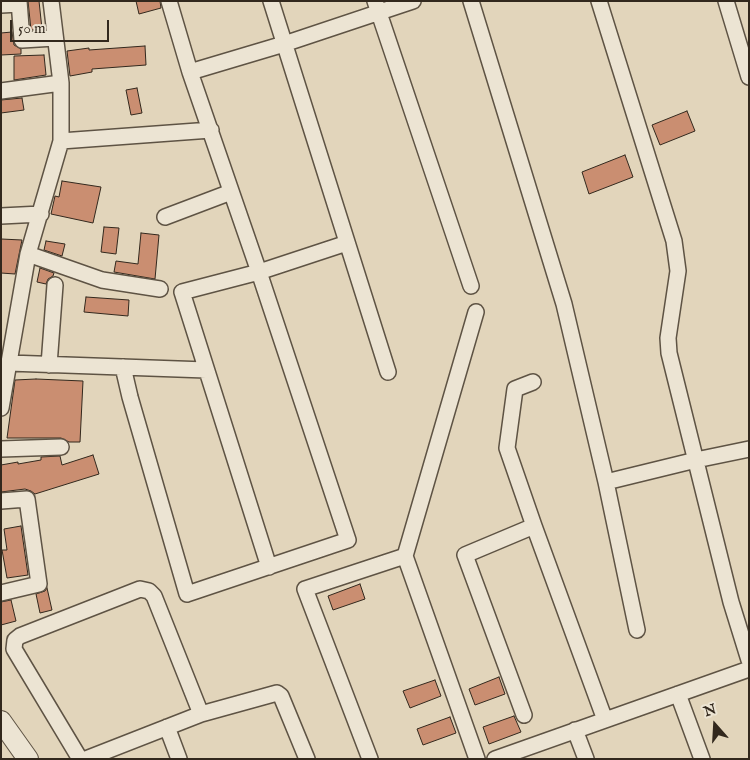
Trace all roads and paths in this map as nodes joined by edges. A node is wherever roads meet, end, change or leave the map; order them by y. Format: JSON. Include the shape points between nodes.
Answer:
{"nodes":[{"id":1,"x":52,"y":1,"type":"edge"},
{"id":2,"x":169,"y":1,"type":"edge"},
{"id":3,"x":271,"y":1,"type":"edge"},
{"id":4,"x":413,"y":1,"type":"edge"},
{"id":5,"x":472,"y":1,"type":"edge"},
{"id":6,"x":599,"y":1,"type":"edge"},
{"id":7,"x":726,"y":1,"type":"edge"},
{"id":8,"x":19,"y":3,"type":"edge"},
{"id":9,"x":1,"y":5,"type":"edge"},
{"id":10,"x":376,"y":7,"type":"edge"},
{"id":11,"x":55,"y":38,"type":"junction"},
{"id":12,"x":284,"y":44,"type":"junction"},
{"id":13,"x":190,"y":72,"type":"junction"},
{"id":14,"x":749,"y":76,"type":"edge"},
{"id":15,"x":61,"y":83,"type":"junction"},
{"id":16,"x":1,"y":91,"type":"edge"},
{"id":17,"x":211,"y":130,"type":"junction"},
{"id":18,"x":61,"y":141,"type":"junction"},
{"id":19,"x":231,"y":192,"type":"junction"},
{"id":20,"x":40,"y":214,"type":"junction"},
{"id":21,"x":1,"y":216,"type":"edge"},
{"id":22,"x":165,"y":216,"type":"dead end"},
{"id":23,"x":347,"y":243,"type":"junction"},
{"id":24,"x":28,"y":254,"type":"junction"},
{"id":25,"x":259,"y":272,"type":"junction"},
{"id":26,"x":56,"y":285,"type":"dead end"},
{"id":27,"x":471,"y":286,"type":"dead end"},
{"id":28,"x":160,"y":289,"type":"dead end"},
{"id":29,"x":476,"y":312,"type":"dead end"},
{"id":30,"x":9,"y":324,"type":"edge"},
{"id":31,"x":49,"y":364,"type":"junction"},
{"id":32,"x":123,"y":367,"type":"junction"},
{"id":33,"x":6,"y":370,"type":"edge"},
{"id":34,"x":206,"y":370,"type":"junction"},
{"id":35,"x":388,"y":372,"type":"dead end"},
{"id":36,"x":533,"y":382,"type":"dead end"},
{"id":37,"x":1,"y":408,"type":"edge"},
{"id":38,"x":61,"y":447,"type":"dead end"},
{"id":39,"x":1,"y":449,"type":"edge"},
{"id":40,"x":749,"y":449,"type":"edge"},
{"id":41,"x":696,"y":460,"type":"junction"},
{"id":42,"x":606,"y":482,"type":"junction"},
{"id":43,"x":1,"y":502,"type":"edge"},
{"id":44,"x":534,"y":526,"type":"junction"},
{"id":45,"x":405,"y":556,"type":"junction"},
{"id":46,"x":269,"y":567,"type":"junction"},
{"id":47,"x":1,"y":593,"type":"edge"},
{"id":48,"x":638,"y":630,"type":"dead end"},
{"id":49,"x":749,"y":660,"type":"edge"},
{"id":50,"x":749,"y":669,"type":"edge"},
{"id":51,"x":678,"y":694,"type":"junction"},
{"id":52,"x":201,"y":714,"type":"junction"},
{"id":53,"x":524,"y":714,"type":"dead end"},
{"id":54,"x":604,"y":720,"type":"junction"},
{"id":55,"x":1,"y":721,"type":"edge"},
{"id":56,"x":167,"y":727,"type":"junction"},
{"id":57,"x":575,"y":730,"type":"junction"},
{"id":58,"x":28,"y":759,"type":"edge"},
{"id":59,"x":80,"y":759,"type":"edge"},
{"id":60,"x":86,"y":759,"type":"edge"},
{"id":61,"x":178,"y":759,"type":"edge"},
{"id":62,"x":307,"y":759,"type":"edge"},
{"id":63,"x":370,"y":759,"type":"edge"},
{"id":64,"x":477,"y":759,"type":"edge"},
{"id":65,"x":495,"y":759,"type":"edge"},
{"id":66,"x":586,"y":759,"type":"edge"},
{"id":67,"x":702,"y":759,"type":"edge"}],
"edges":[{"from":1,"to":11,"type":"street"},
{"from":2,"to":13,"type":"street"},
{"from":3,"to":12,"type":"street"},
{"from":4,"to":10,"type":"street"},
{"from":5,"to":42,"type":"street","via":[[564,304]]},
{"from":6,"to":41,"type":"street","via":[[674,241],[678,271],[668,338],[669,353]]},
{"from":7,"to":14,"type":"street"},
{"from":8,"to":9,"type":"street"},
{"from":8,"to":11,"type":"street","via":[[22,40]]},
{"from":10,"to":12,"type":"street"},
{"from":10,"to":27,"type":"street"},
{"from":11,"to":15,"type":"street"},
{"from":12,"to":13,"type":"street"},
{"from":12,"to":23,"type":"street"},
{"from":13,"to":17,"type":"street"},
{"from":15,"to":16,"type":"street"},
{"from":15,"to":18,"type":"street"},
{"from":17,"to":18,"type":"street"},
{"from":17,"to":19,"type":"street"},
{"from":18,"to":20,"type":"street"},
{"from":19,"to":22,"type":"street"},
{"from":19,"to":25,"type":"street"},
{"from":20,"to":21,"type":"street"},
{"from":20,"to":24,"type":"street"},
{"from":23,"to":25,"type":"street"},
{"from":23,"to":35,"type":"street"},
{"from":24,"to":28,"type":"street","via":[[102,280]]},
{"from":24,"to":30,"type":"street"},
{"from":25,"to":34,"type":"street","via":[[182,292]]},
{"from":25,"to":46,"type":"street","via":[[348,540]]},
{"from":26,"to":31,"type":"street"},
{"from":29,"to":45,"type":"street"},
{"from":30,"to":33,"type":"street"},
{"from":31,"to":32,"type":"street"},
{"from":31,"to":33,"type":"street"},
{"from":32,"to":34,"type":"street"},
{"from":32,"to":46,"type":"street","via":[[187,594]]},
{"from":33,"to":37,"type":"street"},
{"from":34,"to":46,"type":"street"},
{"from":36,"to":44,"type":"street","via":[[515,390],[507,448]]},
{"from":38,"to":39,"type":"street"},
{"from":40,"to":41,"type":"street"},
{"from":41,"to":42,"type":"street"},
{"from":41,"to":49,"type":"street","via":[[731,602]]},
{"from":42,"to":48,"type":"street"},
{"from":43,"to":47,"type":"street","via":[[27,499],[39,584]]},
{"from":44,"to":53,"type":"street","via":[[465,555]]},
{"from":44,"to":54,"type":"street"},
{"from":45,"to":63,"type":"street","via":[[305,589]]},
{"from":45,"to":64,"type":"street"},
{"from":50,"to":51,"type":"street"},
{"from":51,"to":54,"type":"street"},
{"from":51,"to":67,"type":"street"},
{"from":52,"to":56,"type":"street"},
{"from":52,"to":59,"type":"street","via":[[154,596],[149,590],[140,589],[15,640],[14,649]]},
{"from":52,"to":62,"type":"street","via":[[278,692]]},
{"from":54,"to":57,"type":"street"},
{"from":55,"to":58,"type":"street"},
{"from":56,"to":60,"type":"street"},
{"from":56,"to":61,"type":"street"},
{"from":57,"to":65,"type":"street"},
{"from":57,"to":66,"type":"street"}]}
